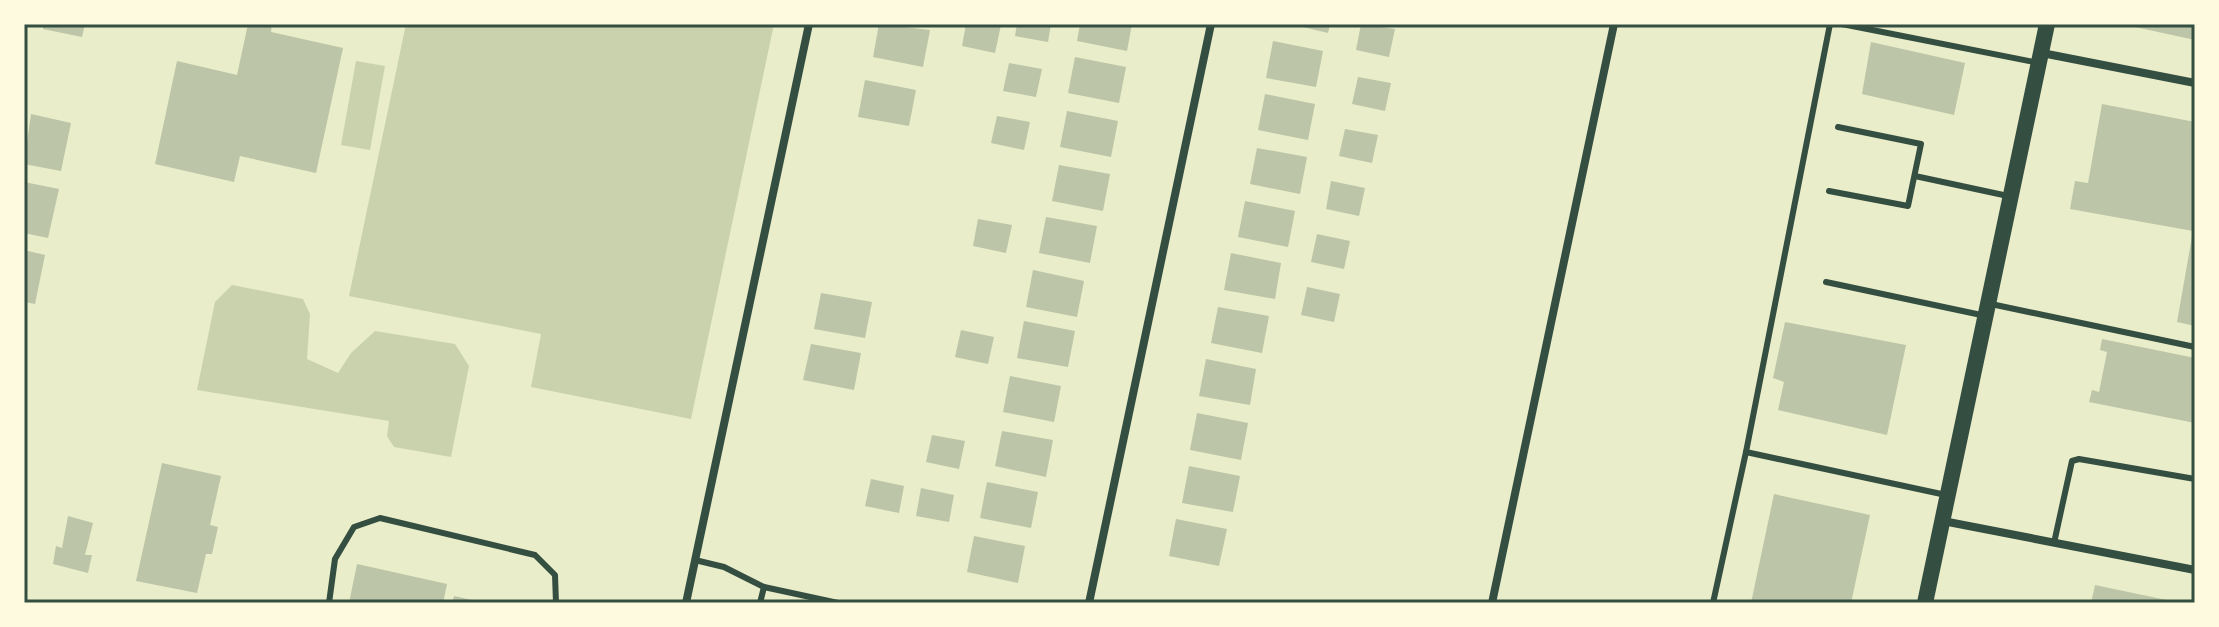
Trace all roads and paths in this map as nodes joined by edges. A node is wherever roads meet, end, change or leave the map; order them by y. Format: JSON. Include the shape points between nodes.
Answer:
{"nodes":[{"id":1,"x":809,"y":24,"type":"edge"},
{"id":2,"x":1211,"y":24,"type":"edge"},
{"id":3,"x":1614,"y":24,"type":"edge"},
{"id":4,"x":1830,"y":24,"type":"edge"},
{"id":5,"x":1842,"y":24,"type":"edge"},
{"id":6,"x":2047,"y":24,"type":"edge"},
{"id":7,"x":2040,"y":58,"type":"junction"},
{"id":8,"x":2195,"y":83,"type":"edge"},
{"id":9,"x":1838,"y":127,"type":"dead end"},
{"id":10,"x":1915,"y":176,"type":"junction"},
{"id":11,"x":1829,"y":191,"type":"dead end"},
{"id":12,"x":2011,"y":196,"type":"junction"},
{"id":13,"x":1826,"y":282,"type":"dead end"},
{"id":14,"x":1987,"y":310,"type":"junction"},
{"id":15,"x":2195,"y":347,"type":"edge"},
{"id":16,"x":1746,"y":452,"type":"junction"},
{"id":17,"x":2195,"y":479,"type":"edge"},
{"id":18,"x":1948,"y":495,"type":"junction"},
{"id":19,"x":1943,"y":521,"type":"junction"},
{"id":20,"x":2054,"y":543,"type":"junction"},
{"id":21,"x":695,"y":560,"type":"junction"},
{"id":22,"x":2195,"y":570,"type":"edge"},
{"id":23,"x":764,"y":587,"type":"junction"},
{"id":24,"x":329,"y":603,"type":"edge"},
{"id":25,"x":556,"y":603,"type":"edge"},
{"id":26,"x":686,"y":603,"type":"edge"},
{"id":27,"x":760,"y":603,"type":"edge"},
{"id":28,"x":838,"y":603,"type":"edge"},
{"id":29,"x":1089,"y":603,"type":"edge"},
{"id":30,"x":1492,"y":603,"type":"edge"},
{"id":31,"x":1713,"y":603,"type":"edge"},
{"id":32,"x":1925,"y":603,"type":"edge"}],
"edges":[{"from":1,"to":21,"type":"street"},
{"from":2,"to":29,"type":"street"},
{"from":3,"to":30,"type":"street"},
{"from":4,"to":16,"type":"lane"},
{"from":5,"to":7,"type":"lane"},
{"from":6,"to":7,"type":"main road"},
{"from":7,"to":8,"type":"street"},
{"from":7,"to":12,"type":"main road"},
{"from":9,"to":10,"type":"lane","via":[[1921,144]]},
{"from":10,"to":11,"type":"lane","via":[[1908,206]]},
{"from":10,"to":12,"type":"lane"},
{"from":12,"to":14,"type":"main road"},
{"from":13,"to":14,"type":"lane"},
{"from":14,"to":15,"type":"lane"},
{"from":14,"to":18,"type":"main road"},
{"from":16,"to":18,"type":"lane"},
{"from":16,"to":31,"type":"lane"},
{"from":17,"to":20,"type":"lane","via":[[2072,461]]},
{"from":18,"to":19,"type":"main road"},
{"from":19,"to":20,"type":"street"},
{"from":19,"to":32,"type":"main road"},
{"from":20,"to":22,"type":"street"},
{"from":21,"to":23,"type":"lane","via":[[724,567]]},
{"from":21,"to":26,"type":"street"},
{"from":23,"to":27,"type":"lane"},
{"from":23,"to":28,"type":"lane"},
{"from":24,"to":25,"type":"lane","via":[[335,559],[354,527],[380,518],[535,555],[555,575]]}]}
